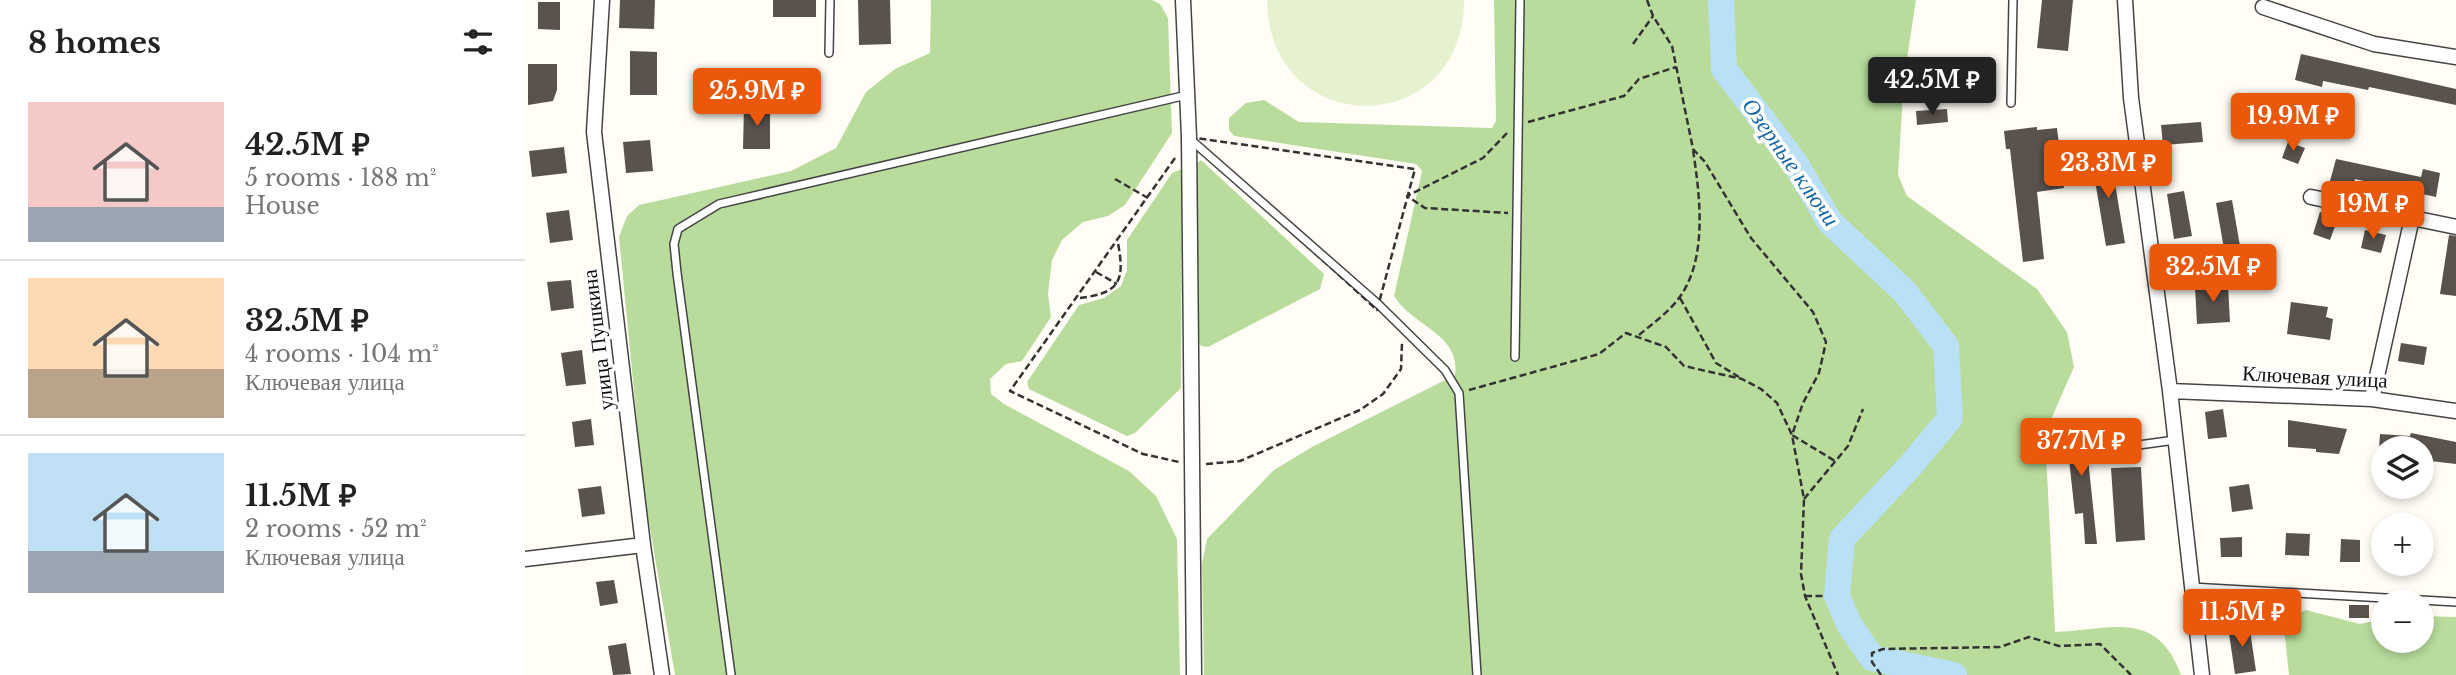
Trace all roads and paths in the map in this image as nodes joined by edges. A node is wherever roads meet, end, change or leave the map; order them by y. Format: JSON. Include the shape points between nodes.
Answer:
{"nodes":[{"id":1,"x":602,"y":0,"type":"edge"},
{"id":2,"x":830,"y":0,"type":"edge"},
{"id":3,"x":1183,"y":0,"type":"edge"},
{"id":4,"x":1520,"y":0,"type":"edge"},
{"id":5,"x":1647,"y":0,"type":"edge"},
{"id":6,"x":2013,"y":0,"type":"edge"},
{"id":7,"x":2125,"y":0,"type":"edge"},
{"id":8,"x":2263,"y":7,"type":"dead end"},
{"id":9,"x":1653,"y":16,"type":"junction"},
{"id":10,"x":1633,"y":44,"type":"dead end"},
{"id":11,"x":829,"y":53,"type":"dead end"},
{"id":12,"x":2456,"y":57,"type":"edge"},
{"id":13,"x":1187,"y":95,"type":"junction"},
{"id":14,"x":2011,"y":103,"type":"dead end"},
{"id":15,"x":1189,"y":137,"type":"junction"},
{"id":16,"x":1693,"y":149,"type":"junction"},
{"id":17,"x":1175,"y":158,"type":"dead end"},
{"id":18,"x":1115,"y":179,"type":"dead end"},
{"id":19,"x":2311,"y":197,"type":"dead end"},
{"id":20,"x":1148,"y":198,"type":"junction"},
{"id":21,"x":2411,"y":218,"type":"junction"},
{"id":22,"x":2456,"y":227,"type":"edge"},
{"id":23,"x":1118,"y":243,"type":"junction"},
{"id":24,"x":1096,"y":272,"type":"junction"},
{"id":25,"x":1117,"y":284,"type":"junction"},
{"id":26,"x":1078,"y":298,"type":"junction"},
{"id":27,"x":1680,"y":298,"type":"junction"},
{"id":28,"x":1378,"y":307,"type":"junction"},
{"id":29,"x":1385,"y":319,"type":"dead end"},
{"id":30,"x":1639,"y":335,"type":"junction"},
{"id":31,"x":1400,"y":337,"type":"dead end"},
{"id":32,"x":1515,"y":357,"type":"dead end"},
{"id":33,"x":1742,"y":379,"type":"junction"},
{"id":34,"x":2170,"y":391,"type":"junction"},
{"id":35,"x":1459,"y":393,"type":"junction"},
{"id":36,"x":2372,"y":399,"type":"junction"},
{"id":37,"x":1863,"y":409,"type":"dead end"},
{"id":38,"x":2456,"y":411,"type":"edge"},
{"id":39,"x":1792,"y":435,"type":"junction"},
{"id":40,"x":2176,"y":440,"type":"junction"},
{"id":41,"x":2117,"y":448,"type":"dead end"},
{"id":42,"x":1835,"y":461,"type":"junction"},
{"id":43,"x":1192,"y":464,"type":"junction"},
{"id":44,"x":1804,"y":499,"type":"junction"},
{"id":45,"x":643,"y":545,"type":"junction"},
{"id":46,"x":525,"y":559,"type":"edge"},
{"id":47,"x":2190,"y":587,"type":"junction"},
{"id":48,"x":1805,"y":596,"type":"junction"},
{"id":49,"x":1823,"y":596,"type":"dead end"},
{"id":50,"x":2456,"y":602,"type":"edge"},
{"id":51,"x":663,"y":675,"type":"edge"},
{"id":52,"x":731,"y":675,"type":"edge"},
{"id":53,"x":1194,"y":675,"type":"edge"},
{"id":54,"x":1477,"y":675,"type":"edge"},
{"id":55,"x":1838,"y":675,"type":"edge"},
{"id":56,"x":1881,"y":675,"type":"edge"},
{"id":57,"x":2131,"y":675,"type":"edge"},
{"id":58,"x":2202,"y":675,"type":"edge"}],
"edges":[{"from":1,"to":45,"type":"street","name":"улица Пушкина","via":[[594,132]]},
{"from":2,"to":11,"type":"lane"},
{"from":3,"to":13,"type":"street"},
{"from":4,"to":32,"type":"lane"},
{"from":5,"to":9,"type":"path"},
{"from":6,"to":14,"type":"lane"},
{"from":7,"to":34,"type":"street","via":[[2131,97]]},
{"from":8,"to":12,"type":"street","via":[[2374,44]]},
{"from":9,"to":10,"type":"path"},
{"from":9,"to":16,"type":"path","via":[[1672,46]]},
{"from":13,"to":15,"type":"street"},
{"from":13,"to":52,"type":"lane","via":[[719,204],[678,229],[674,244],[677,273]]},
{"from":15,"to":28,"type":"lane"},
{"from":15,"to":28,"type":"path","via":[[1415,169]]},
{"from":15,"to":43,"type":"street"},
{"from":16,"to":27,"type":"path","via":[[1698,183],[1697,257]]},
{"from":16,"to":39,"type":"path","via":[[1751,238],[1813,312],[1826,342],[1819,373]]},
{"from":17,"to":20,"type":"path"},
{"from":18,"to":20,"type":"path"},
{"from":19,"to":21,"type":"street"},
{"from":20,"to":23,"type":"path"},
{"from":21,"to":22,"type":"street"},
{"from":21,"to":36,"type":"street"},
{"from":23,"to":24,"type":"path"},
{"from":23,"to":25,"type":"path","via":[[1123,270]]},
{"from":24,"to":25,"type":"path"},
{"from":24,"to":26,"type":"path"},
{"from":25,"to":26,"type":"path","via":[[1102,295]]},
{"from":26,"to":43,"type":"path","via":[[1010,391],[1143,454]]},
{"from":27,"to":30,"type":"path"},
{"from":27,"to":33,"type":"path","via":[[1716,363]]},
{"from":28,"to":29,"type":"path"},
{"from":28,"to":35,"type":"lane","via":[[1445,370]]},
{"from":30,"to":33,"type":"path","via":[[1666,347],[1684,366]]},
{"from":30,"to":35,"type":"path","via":[[1626,333],[1599,354],[1566,365]]},
{"from":31,"to":43,"type":"path","via":[[1401,369],[1383,394],[1360,410],[1240,461]]},
{"from":33,"to":39,"type":"path","via":[[1777,403]]},
{"from":34,"to":36,"type":"street","name":"Ключевая улица"},
{"from":34,"to":40,"type":"street"},
{"from":35,"to":54,"type":"lane"},
{"from":36,"to":38,"type":"street","name":"Ключевая улица"},
{"from":37,"to":42,"type":"path","via":[[1849,446]]},
{"from":39,"to":42,"type":"path"},
{"from":39,"to":44,"type":"path"},
{"from":40,"to":41,"type":"lane"},
{"from":40,"to":47,"type":"street"},
{"from":42,"to":44,"type":"path"},
{"from":43,"to":53,"type":"street"},
{"from":44,"to":48,"type":"path","via":[[1801,574]]},
{"from":45,"to":46,"type":"street"},
{"from":45,"to":51,"type":"street","name":"улица Пушкина"},
{"from":47,"to":50,"type":"lane"},
{"from":47,"to":58,"type":"street"},
{"from":48,"to":49,"type":"path"},
{"from":48,"to":55,"type":"path"},
{"from":56,"to":57,"type":"path","via":[[1872,662],[1873,653],[1883,649],[2000,647],[2029,637],[2059,646],[2100,644]]}]}
